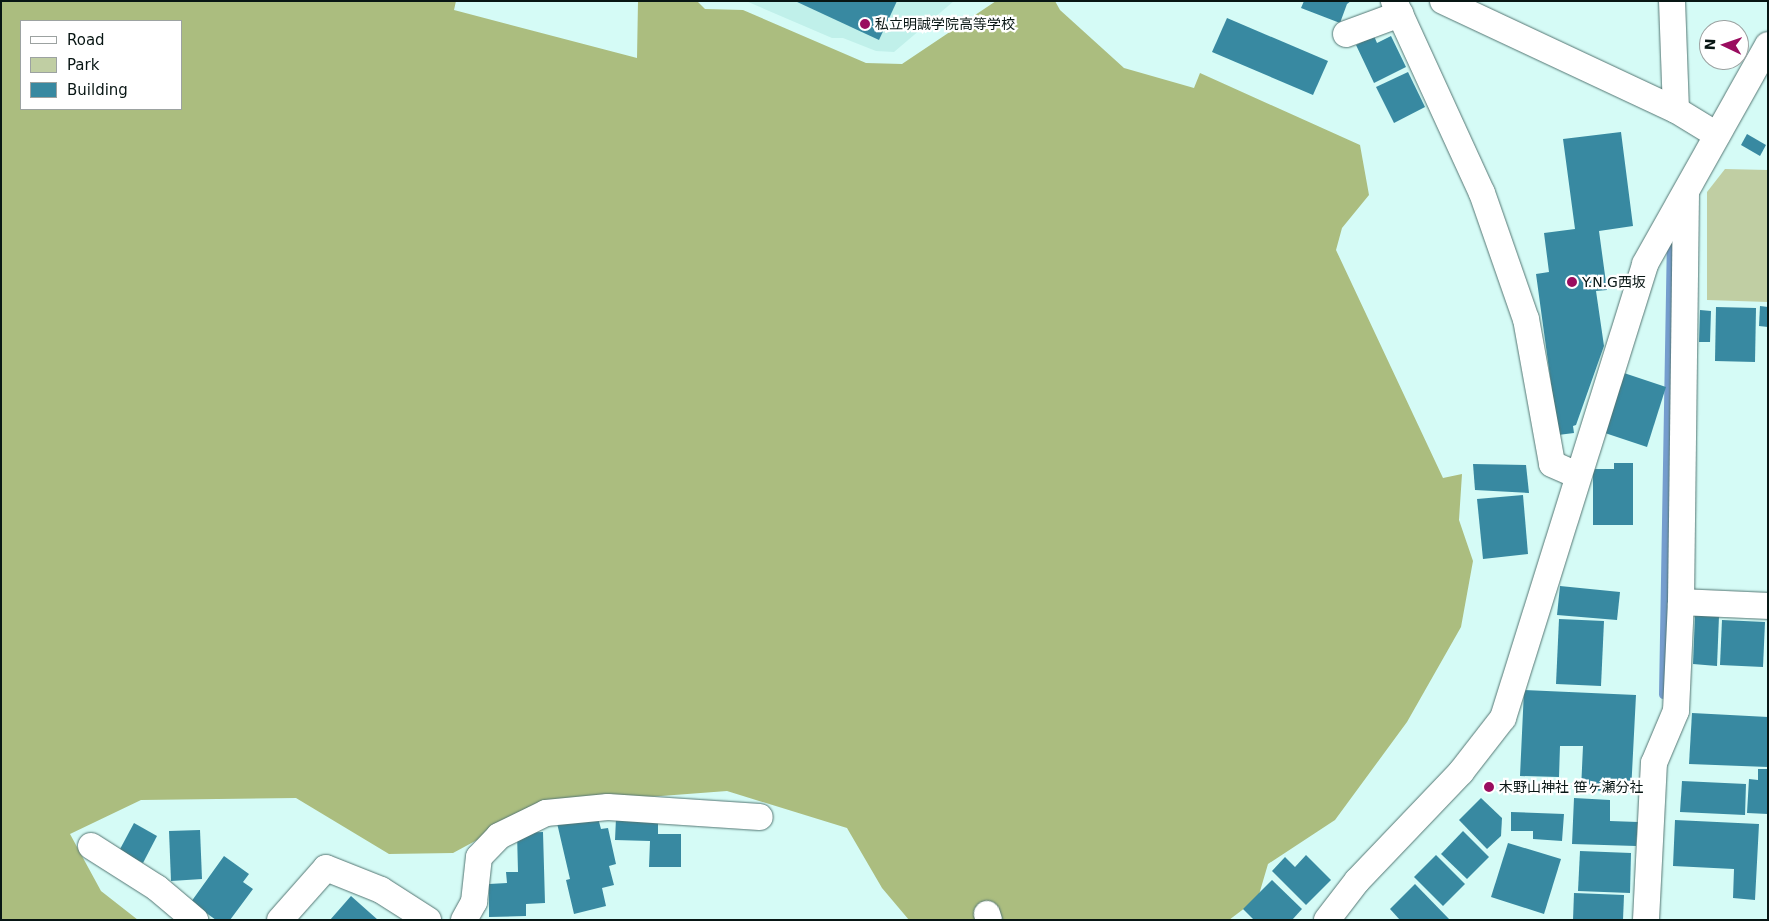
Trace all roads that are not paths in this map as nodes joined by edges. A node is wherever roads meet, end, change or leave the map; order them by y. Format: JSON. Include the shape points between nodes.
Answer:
{"nodes":[{"id":1,"x":1443,"y":1,"type":"edge"},
{"id":2,"x":1672,"y":1,"type":"edge"},
{"id":3,"x":1397,"y":7,"type":"edge"},
{"id":4,"x":1346,"y":34,"type":"dead end"},
{"id":5,"x":1765,"y":52,"type":"edge"},
{"id":6,"x":1676,"y":110,"type":"junction"},
{"id":7,"x":1717,"y":135,"type":"junction"},
{"id":8,"x":1686,"y":192,"type":"junction"},
{"id":9,"x":1578,"y":475,"type":"junction"},
{"id":10,"x":1682,"y":602,"type":"junction"},
{"id":11,"x":1768,"y":606,"type":"edge"},
{"id":12,"x":760,"y":817,"type":"dead end"},
{"id":13,"x":91,"y":846,"type":"dead end"},
{"id":14,"x":195,"y":920,"type":"edge"},
{"id":15,"x":280,"y":920,"type":"edge"},
{"id":16,"x":428,"y":920,"type":"edge"},
{"id":17,"x":464,"y":920,"type":"edge"},
{"id":18,"x":1327,"y":920,"type":"edge"},
{"id":19,"x":1646,"y":920,"type":"edge"}],
"edges":[{"from":1,"to":6,"type":"street"},
{"from":2,"to":6,"type":"street"},
{"from":3,"to":4,"type":"street"},
{"from":3,"to":9,"type":"street","via":[[1482,193],[1526,319],[1552,464]]},
{"from":5,"to":7,"type":"street"},
{"from":6,"to":7,"type":"street"},
{"from":7,"to":8,"type":"street"},
{"from":8,"to":9,"type":"street","via":[[1645,264]]},
{"from":8,"to":10,"type":"street"},
{"from":9,"to":18,"type":"street","via":[[1503,718],[1461,772],[1357,880]]},
{"from":10,"to":11,"type":"street"},
{"from":10,"to":19,"type":"street","via":[[1676,710],[1654,763]]},
{"from":12,"to":17,"type":"street","via":[[608,807],[546,813],[499,836],[479,857],[474,902]]},
{"from":13,"to":14,"type":"street","via":[[157,888]]},
{"from":15,"to":16,"type":"street","via":[[326,868],[381,890]]}]}
